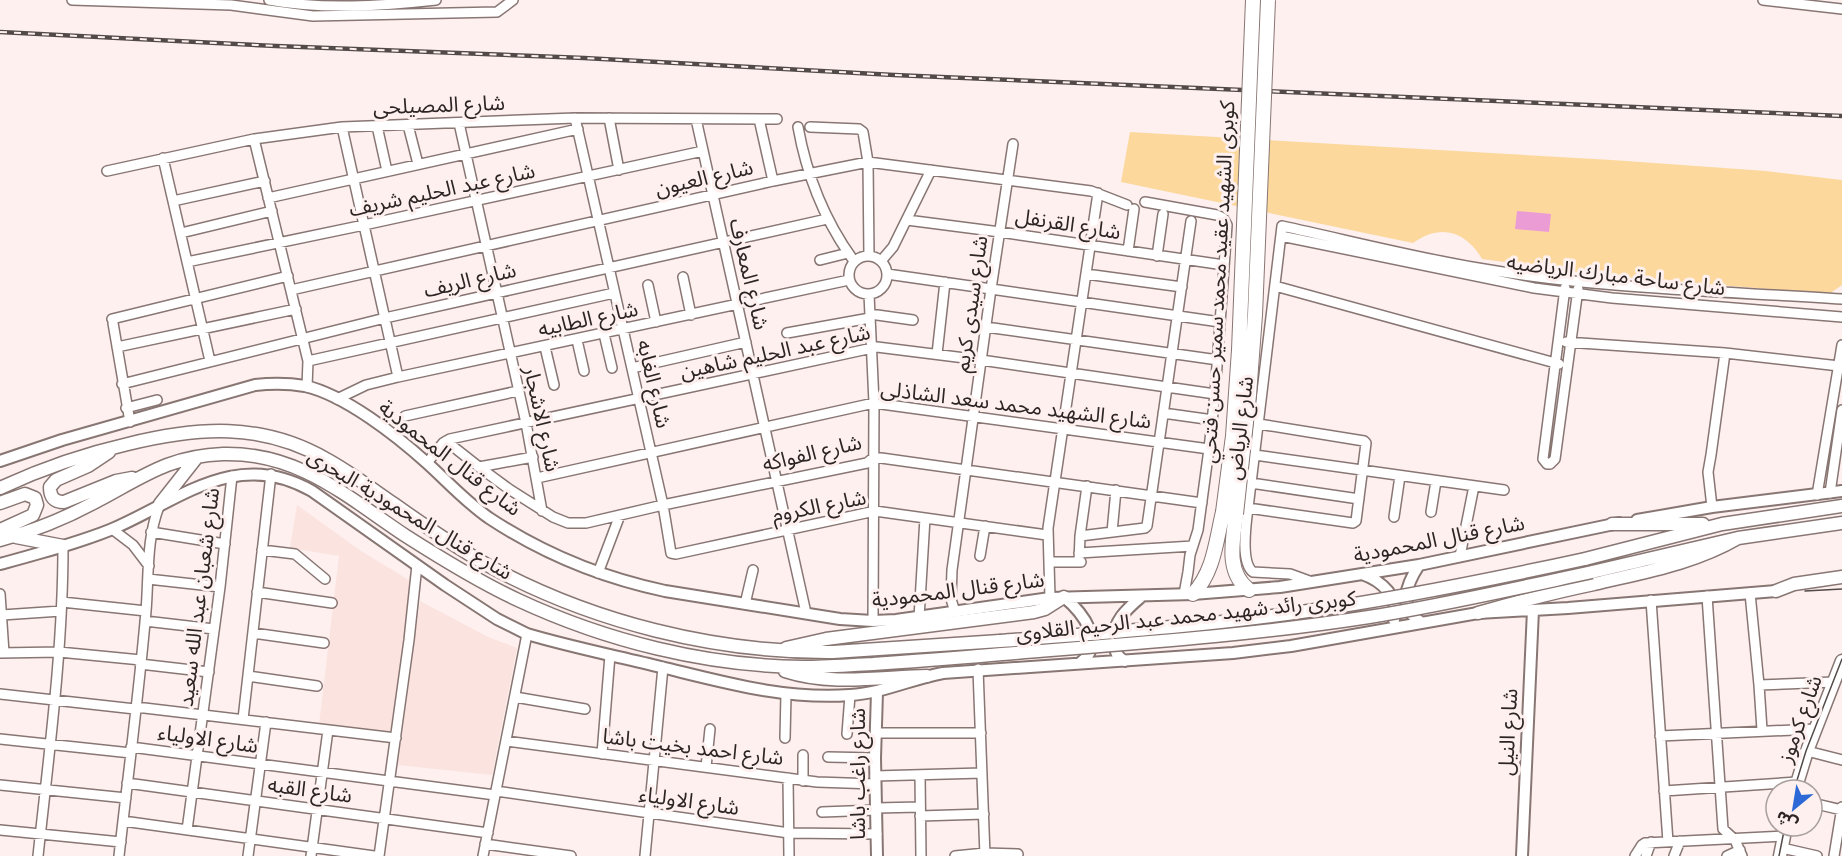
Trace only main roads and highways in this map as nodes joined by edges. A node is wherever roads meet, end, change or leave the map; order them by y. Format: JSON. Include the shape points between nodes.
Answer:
{"nodes":[{"id":1,"x":1252,"y":0,"type":"edge"},
{"id":2,"x":1268,"y":0,"type":"edge"},
{"id":3,"x":114,"y":447,"type":"junction"},
{"id":4,"x":197,"y":457,"type":"junction"},
{"id":5,"x":137,"y":477,"type":"junction"},
{"id":6,"x":0,"y":488,"type":"edge"},
{"id":7,"x":0,"y":503,"type":"edge"},
{"id":8,"x":160,"y":504,"type":"road end"},
{"id":9,"x":1842,"y":506,"type":"edge"},
{"id":10,"x":1236,"y":512,"type":"junction"},
{"id":11,"x":1842,"y":523,"type":"edge"},
{"id":12,"x":1722,"y":524,"type":"junction"},
{"id":13,"x":1612,"y":525,"type":"road end"},
{"id":14,"x":0,"y":530,"type":"edge"},
{"id":15,"x":15,"y":537,"type":"junction"},
{"id":16,"x":1738,"y":538,"type":"junction"},
{"id":17,"x":0,"y":540,"type":"edge"},
{"id":18,"x":63,"y":546,"type":"road end"},
{"id":19,"x":1842,"y":577,"type":"edge"},
{"id":20,"x":1249,"y":590,"type":"road end"},
{"id":21,"x":1776,"y":591,"type":"road end"},
{"id":22,"x":1188,"y":594,"type":"road end"},
{"id":23,"x":1064,"y":597,"type":"road end"},
{"id":24,"x":1478,"y":613,"type":"road end"},
{"id":25,"x":779,"y":650,"type":"junction"},
{"id":26,"x":1842,"y":661,"type":"edge"},
{"id":27,"x":773,"y":666,"type":"junction"},
{"id":28,"x":927,"y":676,"type":"road end"},
{"id":29,"x":1799,"y":778,"type":"edge"}],
"edges":[{"from":1,"to":10,"type":"main road","name":"كوبرى الشهيد عقيد محمد سمير حسن فتحي","bridge":true,"via":[[1233,436]]},
{"from":2,"to":10,"type":"main road","name":"كوبرى الشهيد عقيد محمد سمير حسن فتحي","bridge":true,"via":[[1255,315]]},
{"from":3,"to":5,"type":"main road","via":[[88,466],[56,480],[50,488],[52,497],[64,502],[116,481]]},
{"from":3,"to":6,"type":"main road","name":"شارع قنال المحمودية البحرى","via":[[52,466]]},
{"from":3,"to":25,"type":"main road","name":"شارع قنال المحمودية البحرى","via":[[184,432],[220,430],[293,443],[342,468],[459,548],[536,589],[585,609],[644,626],[711,641]]},
{"from":4,"to":5,"type":"main road","name":"شارع قنال المحمودية البحرى"},
{"from":4,"to":8,"type":"main road"},
{"from":4,"to":27,"type":"main road","name":"شارع قنال المحمودية البحرى","via":[[238,454],[297,467],[333,485],[458,569],[517,600],[579,624],[674,651]]},
{"from":5,"to":15,"type":"main road","name":"شارع قنال المحمودية البحرى","via":[[80,510]]},
{"from":7,"to":14,"type":"main road","via":[[25,494],[38,505],[33,515]]},
{"from":9,"to":12,"type":"main road"},
{"from":10,"to":20,"type":"main road","name":"كوبرى الشهيد عقيد محمد سمير حسن فتحي","via":[[1233,563],[1240,581]]},
{"from":10,"to":22,"type":"main road","name":"كوبرى الشهيد عقيد محمد سمير حسن فتحي","via":[[1202,583]]},
{"from":11,"to":16,"type":"main road"},
{"from":12,"to":13,"type":"main road"},
{"from":12,"to":25,"type":"main road","name":"كوبرى رائد شهيد محمد عبد الرحيم القلاوى","bridge":true,"via":[[1585,559],[1306,612],[1000,641],[833,652]]},
{"from":15,"to":17,"type":"main road","name":"شارع قنال المحمودية البحرى"},
{"from":15,"to":18,"type":"main road"},
{"from":16,"to":24,"type":"main road","via":[[1678,564]]},
{"from":16,"to":27,"type":"main road","name":"كوبرى رائد شهيد محمد عبد الرحيم القلاوى","bridge":true,"via":[[1461,600],[1324,623],[1002,654],[836,666]]},
{"from":19,"to":21,"type":"main road","via":[[1794,584]]},
{"from":23,"to":25,"type":"main road","via":[[1034,612],[826,639]]},
{"from":26,"to":29,"type":"main road","name":"شارع كرموز"},
{"from":27,"to":28,"type":"main road","via":[[817,679]]}]}
